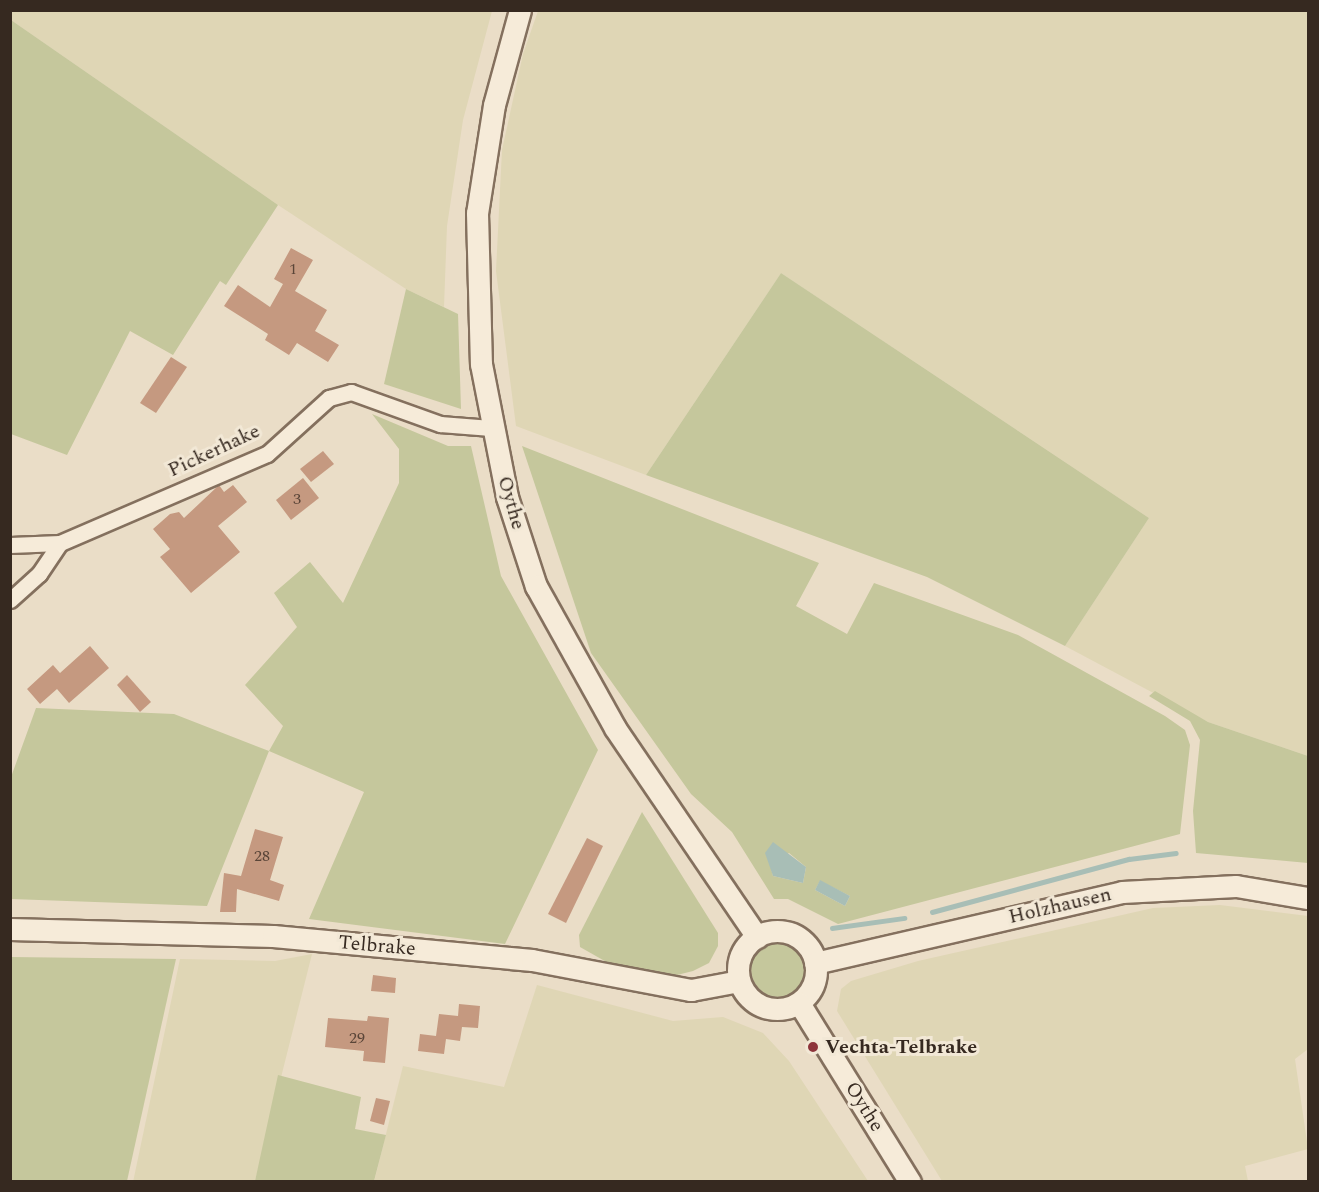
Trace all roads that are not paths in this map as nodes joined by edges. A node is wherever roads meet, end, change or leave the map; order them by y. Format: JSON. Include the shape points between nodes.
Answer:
{"nodes":[{"id":1,"x":520,"y":10,"type":"edge"},
{"id":2,"x":491,"y":428,"type":"junction"},
{"id":3,"x":60,"y":543,"type":"junction"},
{"id":4,"x":10,"y":545,"type":"edge"},
{"id":5,"x":10,"y":600,"type":"edge"},
{"id":6,"x":1308,"y":898,"type":"edge"},
{"id":7,"x":10,"y":929,"type":"edge"},
{"id":8,"x":757,"y":937,"type":"junction"},
{"id":9,"x":815,"y":963,"type":"junction"},
{"id":10,"x":739,"y":981,"type":"junction"},
{"id":11,"x":799,"y":1003,"type":"junction"},
{"id":12,"x":910,"y":1182,"type":"edge"}],
"edges":[{"from":1,"to":2,"type":"main road","name":"Oythe","via":[[494,105],[477,213],[481,364]]},
{"from":2,"to":3,"type":"street","name":"Pickerhake","via":[[440,424],[351,392],[329,398],[267,454]]},
{"from":2,"to":8,"type":"main road","name":"Oythe","via":[[536,586],[615,728]]},
{"from":3,"to":4,"type":"street","name":"Pickerhake"},
{"from":3,"to":5,"type":"street","via":[[39,574]]},
{"from":6,"to":9,"type":"main road","name":"Holzhausen","via":[[1236,886],[1122,892]]},
{"from":7,"to":10,"type":"main road","name":"Telbrake","via":[[273,936],[532,960],[691,990]]},
{"from":8,"to":9,"type":"main road","via":[[793,934]]},
{"from":8,"to":10,"type":"main road","via":[[741,956]]},
{"from":9,"to":11,"type":"main road","via":[[813,985]]},
{"from":10,"to":11,"type":"main road","via":[[764,1007]]},
{"from":11,"to":12,"type":"main road","name":"Oythe"}]}
